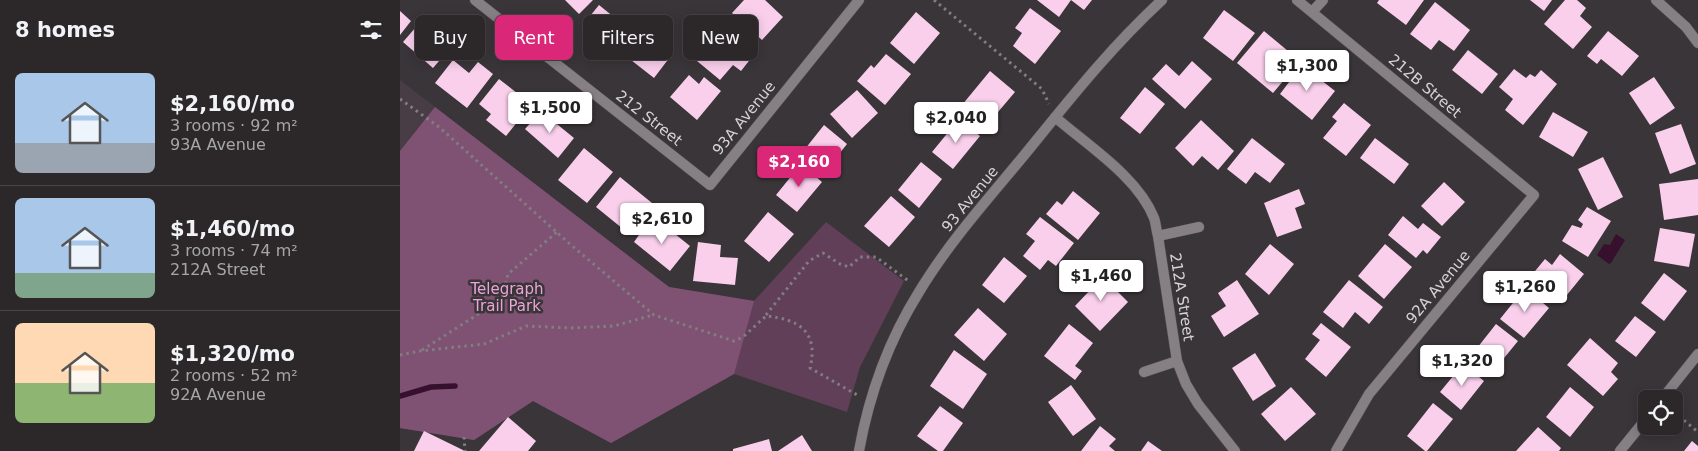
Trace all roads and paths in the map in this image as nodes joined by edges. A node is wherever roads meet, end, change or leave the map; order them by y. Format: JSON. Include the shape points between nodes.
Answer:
{"nodes":[{"id":1,"x":475,"y":0,"type":"edge"},
{"id":2,"x":859,"y":0,"type":"edge"},
{"id":3,"x":934,"y":0,"type":"edge"},
{"id":4,"x":1162,"y":0,"type":"edge"},
{"id":5,"x":1297,"y":0,"type":"edge"},
{"id":6,"x":1323,"y":0,"type":"edge"},
{"id":7,"x":1656,"y":0,"type":"edge"},
{"id":8,"x":1312,"y":12,"type":"junction"},
{"id":9,"x":1698,"y":43,"type":"edge"},
{"id":10,"x":400,"y":99,"type":"edge"},
{"id":11,"x":1055,"y":117,"type":"junction"},
{"id":12,"x":710,"y":185,"type":"joint"},
{"id":13,"x":1534,"y":195,"type":"joint"},
{"id":14,"x":1199,"y":226,"type":"dead end"},
{"id":15,"x":557,"y":232,"type":"junction"},
{"id":16,"x":1158,"y":236,"type":"junction"},
{"id":17,"x":920,"y":290,"type":"junction"},
{"id":18,"x":654,"y":315,"type":"junction"},
{"id":19,"x":766,"y":316,"type":"junction"},
{"id":20,"x":420,"y":351,"type":"junction"},
{"id":21,"x":1698,"y":354,"type":"edge"},
{"id":22,"x":400,"y":355,"type":"edge"},
{"id":23,"x":1177,"y":361,"type":"junction"},
{"id":24,"x":1144,"y":372,"type":"dead end"},
{"id":25,"x":1669,"y":390,"type":"edge"},
{"id":26,"x":870,"y":402,"type":"junction"},
{"id":27,"x":1683,"y":420,"type":"edge"},
{"id":28,"x":1638,"y":429,"type":"edge"},
{"id":29,"x":1698,"y":432,"type":"edge"},
{"id":30,"x":464,"y":437,"type":"dead end"},
{"id":31,"x":466,"y":451,"type":"edge"},
{"id":32,"x":860,"y":451,"type":"edge"},
{"id":33,"x":1235,"y":451,"type":"edge"},
{"id":34,"x":1336,"y":451,"type":"edge"},
{"id":35,"x":1620,"y":451,"type":"edge"}],
"edges":[{"from":1,"to":12,"type":"street","name":"212 Street"},
{"from":2,"to":12,"type":"street","name":"93A Avenue"},
{"from":3,"to":11,"type":"path","via":[[1042,89]]},
{"from":4,"to":11,"type":"street","name":"93 Avenue","via":[[1110,51]]},
{"from":5,"to":8,"type":"street","name":"212B Street"},
{"from":6,"to":8,"type":"street"},
{"from":7,"to":9,"type":"street","via":[[1686,27]]},
{"from":8,"to":13,"type":"street","name":"212B Street"},
{"from":10,"to":15,"type":"path","via":[[439,127]]},
{"from":11,"to":16,"type":"street","name":"212A Street","via":[[1128,180],[1148,206]]},
{"from":11,"to":17,"type":"street","name":"93 Avenue"},
{"from":13,"to":34,"type":"street","name":"92A Avenue","via":[[1369,394]]},
{"from":14,"to":16,"type":"street","name":"212A Street"},
{"from":15,"to":18,"type":"path"},
{"from":15,"to":20,"type":"path","via":[[508,274],[502,299]]},
{"from":16,"to":23,"type":"street","name":"212A Street"},
{"from":17,"to":19,"type":"path","via":[[876,257],[860,257],[850,267],[823,252],[810,261]]},
{"from":17,"to":26,"type":"street","name":"93 Avenue","via":[[889,351]]},
{"from":18,"to":19,"type":"path","via":[[734,342]]},
{"from":18,"to":20,"type":"path","via":[[614,326],[526,326],[484,344]]},
{"from":19,"to":26,"type":"path","via":[[780,317],[808,333],[813,345],[810,368]]},
{"from":20,"to":22,"type":"path"},
{"from":21,"to":25,"type":"street"},
{"from":23,"to":24,"type":"street","name":"212A Street"},
{"from":23,"to":33,"type":"street","name":"212A Street","via":[[1198,404]]},
{"from":26,"to":32,"type":"street","name":"93 Avenue"},
{"from":27,"to":29,"type":"path"},
{"from":28,"to":35,"type":"street"},
{"from":30,"to":31,"type":"path"}]}
